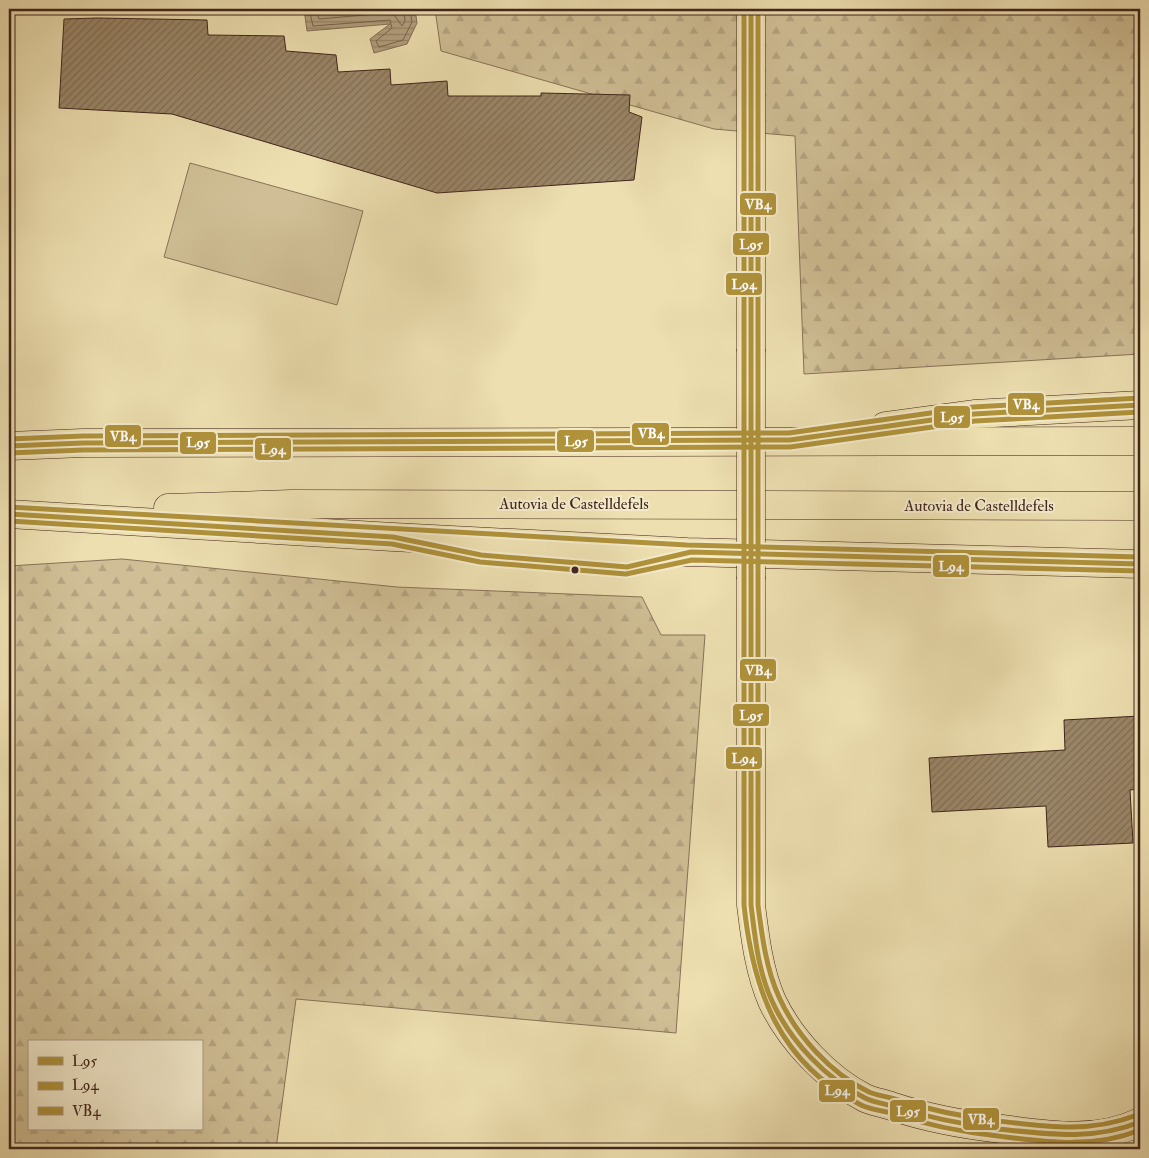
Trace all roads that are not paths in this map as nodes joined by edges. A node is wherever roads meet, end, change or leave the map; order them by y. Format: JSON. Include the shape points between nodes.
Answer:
{"nodes":[{"id":1,"x":750,"y":9,"type":"edge"},
{"id":2,"x":1140,"y":405,"type":"edge"},
{"id":3,"x":790,"y":440,"type":"junction"},
{"id":4,"x":1140,"y":441,"type":"edge"},
{"id":5,"x":9,"y":446,"type":"edge"},
{"id":6,"x":1140,"y":506,"type":"edge"},
{"id":7,"x":9,"y":514,"type":"edge"},
{"id":8,"x":1140,"y":564,"type":"edge"},
{"id":9,"x":1140,"y":1122,"type":"edge"}],
"edges":[{"from":1,"to":9,"type":"highway","bridge":true,"via":[[751,905],[758,952],[772,1000],[795,1041],[830,1074],[865,1098],[919,1115],[972,1126],[1064,1137],[1110,1133]]},
{"from":2,"to":3,"type":"highway","via":[[974,414]]},
{"from":3,"to":4,"type":"highway"},
{"from":3,"to":5,"type":"highway","via":[[83,442]]},
{"from":6,"to":7,"type":"highway","name":"Autovia de Castelldefels","via":[[292,504]]},
{"from":7,"to":8,"type":"highway","via":[[691,552]]}]}
